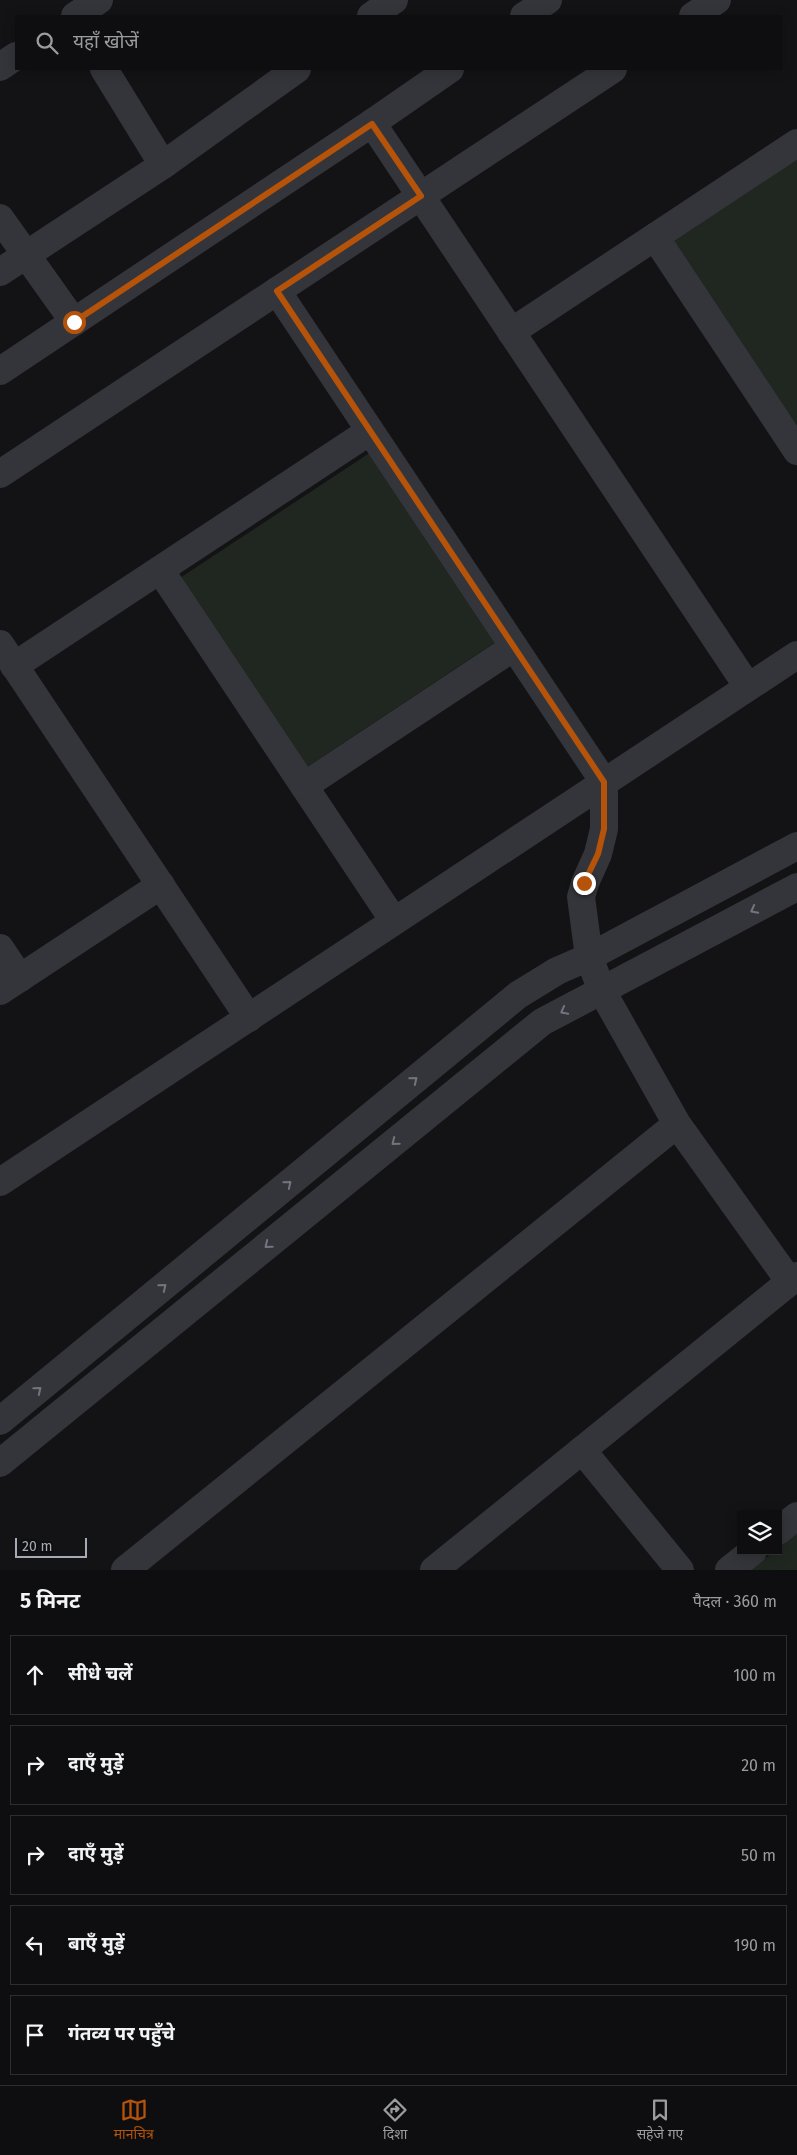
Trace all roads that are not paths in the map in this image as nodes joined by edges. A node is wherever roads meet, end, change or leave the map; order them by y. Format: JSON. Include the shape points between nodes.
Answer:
{"nodes":[{"id":1,"x":60,"y":0,"type":"edge"},
{"id":2,"x":99,"y":0,"type":"edge"},
{"id":3,"x":394,"y":0,"type":"edge"},
{"id":4,"x":548,"y":0,"type":"edge"},
{"id":5,"x":717,"y":0,"type":"edge"},
{"id":6,"x":73,"y":15,"type":"edge"},
{"id":7,"x":76,"y":15,"type":"edge"},
{"id":8,"x":372,"y":15,"type":"edge"},
{"id":9,"x":526,"y":15,"type":"edge"},
{"id":10,"x":694,"y":15,"type":"edge"},
{"id":11,"x":15,"y":57,"type":"edge"},
{"id":12,"x":0,"y":67,"type":"edge"},
{"id":13,"x":105,"y":70,"type":"edge"},
{"id":14,"x":296,"y":70,"type":"edge"},
{"id":15,"x":449,"y":70,"type":"edge"},
{"id":16,"x":611,"y":70,"type":"edge"},
{"id":17,"x":372,"y":124,"type":"junction"},
{"id":18,"x":797,"y":143,"type":"edge"},
{"id":19,"x":163,"y":164,"type":"junction"},
{"id":20,"x":421,"y":196,"type":"junction"},
{"id":21,"x":0,"y":218,"type":"edge"},
{"id":22,"x":654,"y":237,"type":"junction"},
{"id":23,"x":26,"y":255,"type":"junction"},
{"id":24,"x":0,"y":272,"type":"edge"},
{"id":25,"x":277,"y":291,"type":"junction"},
{"id":26,"x":74,"y":322,"type":"junction"},
{"id":27,"x":511,"y":332,"type":"junction"},
{"id":28,"x":0,"y":371,"type":"edge"},
{"id":29,"x":370,"y":431,"type":"junction"},
{"id":30,"x":797,"y":449,"type":"edge"},
{"id":31,"x":0,"y":474,"type":"edge"},
{"id":32,"x":160,"y":570,"type":"junction"},
{"id":33,"x":514,"y":647,"type":"junction"},
{"id":34,"x":7,"y":655,"type":"edge"},
{"id":35,"x":797,"y":655,"type":"edge"},
{"id":36,"x":748,"y":687,"type":"junction"},
{"id":37,"x":604,"y":782,"type":"junction"},
{"id":38,"x":304,"y":786,"type":"junction"},
{"id":39,"x":797,"y":846,"type":"edge"},
{"id":40,"x":161,"y":885,"type":"junction"},
{"id":41,"x":797,"y":887,"type":"edge"},
{"id":42,"x":394,"y":921,"type":"junction"},
{"id":43,"x":0,"y":948,"type":"edge"},
{"id":44,"x":589,"y":957,"type":"junction"},
{"id":45,"x":10,"y":985,"type":"edge"},
{"id":46,"x":602,"y":990,"type":"junction"},
{"id":47,"x":249,"y":1018,"type":"junction"},
{"id":48,"x":677,"y":1124,"type":"junction"},
{"id":49,"x":0,"y":1182,"type":"edge"},
{"id":50,"x":793,"y":1279,"type":"edge"},
{"id":51,"x":0,"y":1421,"type":"edge"},
{"id":52,"x":582,"y":1450,"type":"junction"},
{"id":53,"x":0,"y":1463,"type":"edge"},
{"id":54,"x":797,"y":1516,"type":"edge"},
{"id":55,"x":782,"y":1528,"type":"edge"},
{"id":56,"x":748,"y":1555,"type":"edge"},
{"id":57,"x":436,"y":1569,"type":"edge"},
{"id":58,"x":125,"y":1570,"type":"edge"},
{"id":59,"x":680,"y":1570,"type":"edge"},
{"id":60,"x":729,"y":1570,"type":"edge"}],
"edges":[{"from":1,"to":6,"type":"street"},
{"from":2,"to":7,"type":"street"},
{"from":3,"to":8,"type":"street"},
{"from":4,"to":9,"type":"street"},
{"from":5,"to":10,"type":"street"},
{"from":11,"to":12,"type":"street"},
{"from":13,"to":19,"type":"street"},
{"from":14,"to":19,"type":"street"},
{"from":15,"to":17,"type":"street"},
{"from":16,"to":20,"type":"street"},
{"from":17,"to":20,"type":"street"},
{"from":17,"to":26,"type":"street"},
{"from":18,"to":22,"type":"street"},
{"from":19,"to":23,"type":"street"},
{"from":20,"to":25,"type":"street"},
{"from":20,"to":27,"type":"street"},
{"from":21,"to":23,"type":"street"},
{"from":22,"to":27,"type":"street"},
{"from":22,"to":30,"type":"street"},
{"from":23,"to":24,"type":"street"},
{"from":23,"to":26,"type":"street"},
{"from":25,"to":29,"type":"street"},
{"from":25,"to":31,"type":"street"},
{"from":26,"to":28,"type":"street"},
{"from":27,"to":36,"type":"street"},
{"from":29,"to":32,"type":"street"},
{"from":29,"to":33,"type":"street"},
{"from":32,"to":34,"type":"street"},
{"from":32,"to":38,"type":"street"},
{"from":33,"to":37,"type":"street"},
{"from":33,"to":38,"type":"street"},
{"from":34,"to":40,"type":"street"},
{"from":35,"to":36,"type":"street"},
{"from":36,"to":37,"type":"street"},
{"from":37,"to":42,"type":"street"},
{"from":37,"to":44,"type":"street","via":[[604,829],[581,897]]},
{"from":38,"to":42,"type":"street"},
{"from":39,"to":44,"type":"street"},
{"from":40,"to":45,"type":"street"},
{"from":40,"to":47,"type":"street"},
{"from":41,"to":46,"type":"street","one_way":true},
{"from":42,"to":47,"type":"street"},
{"from":43,"to":45,"type":"street"},
{"from":44,"to":46,"type":"street"},
{"from":51,"to":44,"type":"street","one_way":true,"via":[[518,995],[557,971]]},
{"from":46,"to":48,"type":"street"},
{"from":46,"to":53,"type":"street","one_way":true,"via":[[542,1022]]},
{"from":47,"to":49,"type":"street"},
{"from":48,"to":50,"type":"street"},
{"from":48,"to":58,"type":"street"},
{"from":50,"to":52,"type":"street"},
{"from":52,"to":57,"type":"street"},
{"from":52,"to":59,"type":"street"},
{"from":54,"to":55,"type":"street"},
{"from":56,"to":60,"type":"street"}]}
